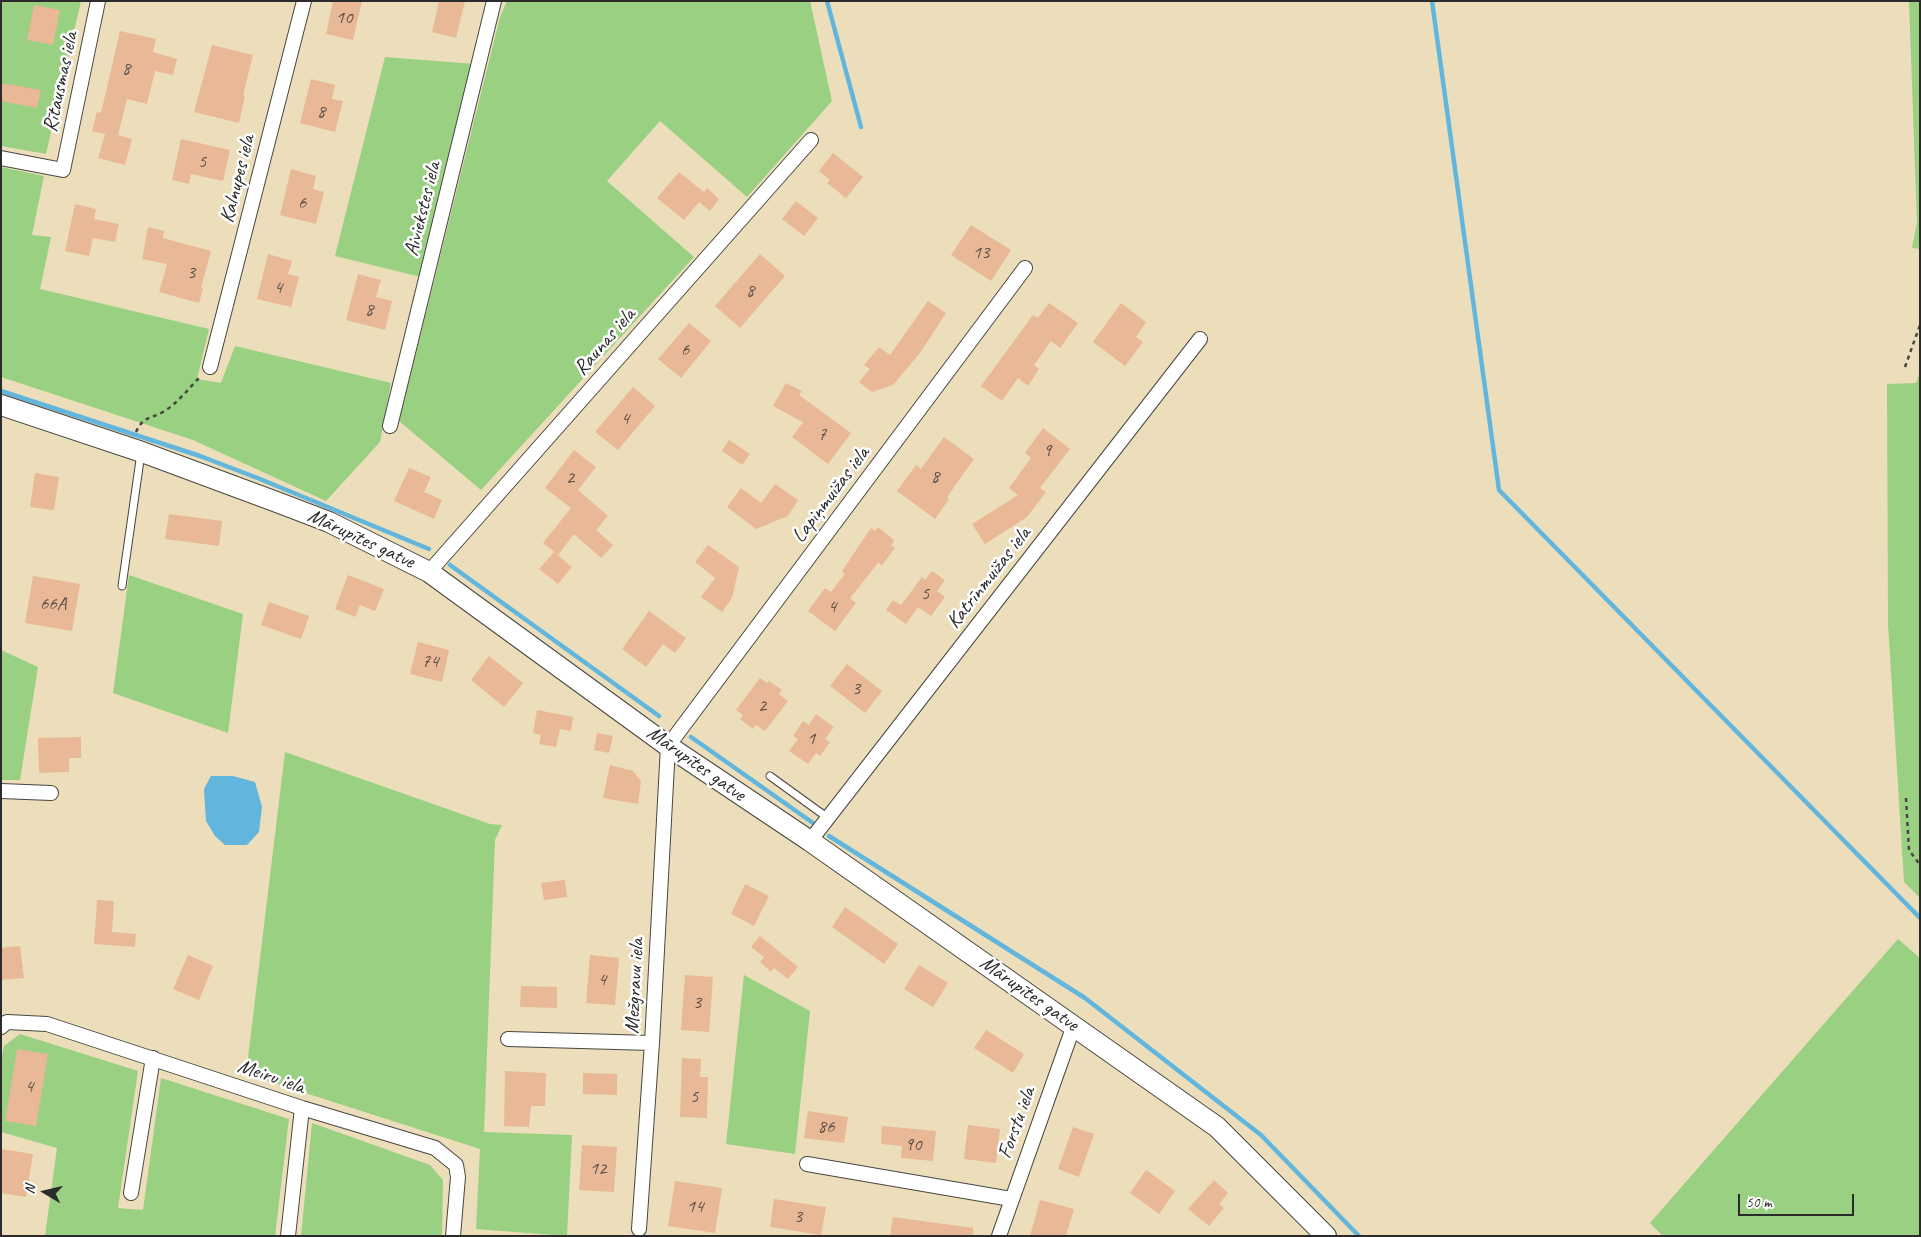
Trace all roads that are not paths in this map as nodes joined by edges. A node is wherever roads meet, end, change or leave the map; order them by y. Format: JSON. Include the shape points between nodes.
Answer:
{"nodes":[{"id":1,"x":98,"y":1,"type":"edge"},
{"id":2,"x":304,"y":1,"type":"edge"},
{"id":3,"x":494,"y":1,"type":"edge"},
{"id":4,"x":811,"y":140,"type":"dead end"},
{"id":5,"x":1,"y":158,"type":"edge"},
{"id":6,"x":1025,"y":268,"type":"dead end"},
{"id":7,"x":1200,"y":339,"type":"dead end"},
{"id":8,"x":210,"y":367,"type":"road end"},
{"id":9,"x":1,"y":405,"type":"edge"},
{"id":10,"x":390,"y":426,"type":"dead end"},
{"id":11,"x":142,"y":452,"type":"junction"},
{"id":12,"x":429,"y":572,"type":"junction"},
{"id":13,"x":122,"y":586,"type":"dead end"},
{"id":14,"x":668,"y":746,"type":"junction"},
{"id":15,"x":770,"y":776,"type":"dead end"},
{"id":16,"x":1,"y":791,"type":"edge"},
{"id":17,"x":51,"y":793,"type":"dead end"},
{"id":18,"x":828,"y":818,"type":"junction"},
{"id":19,"x":810,"y":842,"type":"junction"},
{"id":20,"x":1074,"y":1025,"type":"junction"},
{"id":21,"x":1,"y":1027,"type":"edge"},
{"id":22,"x":508,"y":1039,"type":"dead end"},
{"id":23,"x":652,"y":1043,"type":"junction"},
{"id":24,"x":153,"y":1058,"type":"junction"},
{"id":25,"x":302,"y":1108,"type":"junction"},
{"id":26,"x":807,"y":1164,"type":"dead end"},
{"id":27,"x":131,"y":1193,"type":"dead end"},
{"id":28,"x":1011,"y":1199,"type":"junction"},
{"id":29,"x":639,"y":1229,"type":"dead end"},
{"id":30,"x":288,"y":1236,"type":"edge"},
{"id":31,"x":453,"y":1236,"type":"edge"},
{"id":32,"x":999,"y":1236,"type":"edge"},
{"id":33,"x":1326,"y":1236,"type":"edge"}],
"edges":[{"from":1,"to":5,"type":"street","name":"Rītausmas iela","via":[[63,170]]},
{"from":2,"to":8,"type":"street","name":"Kalnupes iela"},
{"from":3,"to":10,"type":"street","name":"Aiviekstes iela"},
{"from":4,"to":12,"type":"street","name":"Raunas iela"},
{"from":6,"to":14,"type":"street","name":"Lapiņmuižas iela"},
{"from":7,"to":18,"type":"street","name":"Katrīnmuižas iela"},
{"from":9,"to":11,"type":"street","name":"Mārupītes gatve"},
{"from":11,"to":12,"type":"street","name":"Mārupītes gatve","via":[[329,522]]},
{"from":11,"to":13,"type":"lane"},
{"from":12,"to":14,"type":"street","name":"Mārupītes gatve"},
{"from":14,"to":19,"type":"street","name":"Mārupītes gatve"},
{"from":14,"to":23,"type":"street","name":"Mežgravu iela"},
{"from":15,"to":18,"type":"lane"},
{"from":16,"to":17,"type":"street"},
{"from":18,"to":19,"type":"street","name":"Katrīnmuižas iela"},
{"from":19,"to":20,"type":"street","name":"Mārupītes gatve"},
{"from":20,"to":28,"type":"street","name":"Forstu iela"},
{"from":20,"to":33,"type":"street","name":"Mārupītes gatve","via":[[1217,1127]]},
{"from":21,"to":24,"type":"street","name":"Meiru iela","via":[[7,1022],[47,1024]]},
{"from":22,"to":23,"type":"street"},
{"from":23,"to":29,"type":"street","name":"Mežgravu iela"},
{"from":24,"to":25,"type":"street","name":"Meiru iela"},
{"from":24,"to":27,"type":"street"},
{"from":25,"to":30,"type":"street"},
{"from":25,"to":31,"type":"street","name":"Meiru iela","via":[[435,1148],[456,1165],[458,1177]]},
{"from":26,"to":28,"type":"street"},
{"from":28,"to":32,"type":"street","name":"Forstu iela"}]}
